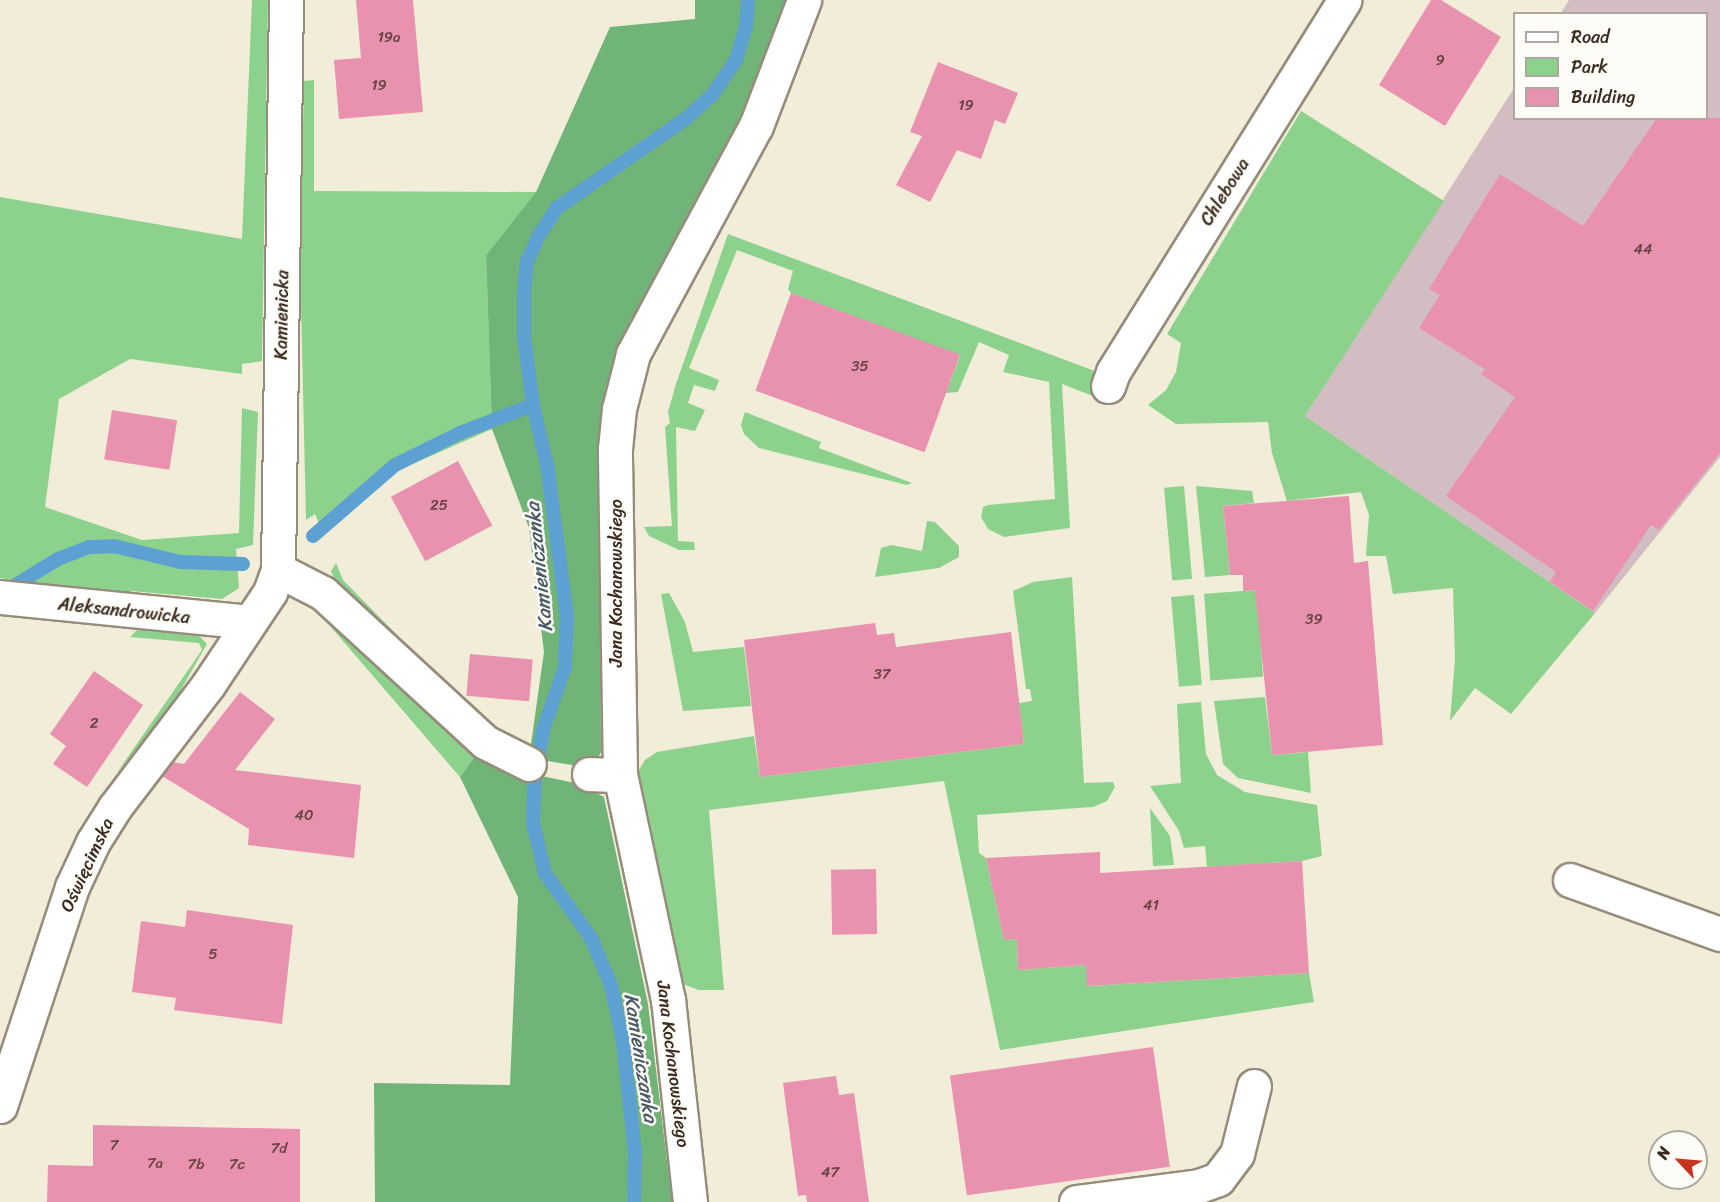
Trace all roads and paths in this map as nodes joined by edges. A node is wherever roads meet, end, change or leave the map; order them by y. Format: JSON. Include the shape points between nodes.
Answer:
{"nodes":[{"id":1,"x":286,"y":0,"type":"edge"},
{"id":2,"x":804,"y":0,"type":"edge"},
{"id":3,"x":1345,"y":0,"type":"edge"},
{"id":4,"x":1108,"y":386,"type":"dead end"},
{"id":5,"x":278,"y":570,"type":"junction"},
{"id":6,"x":14,"y":599,"type":"edge"},
{"id":7,"x":249,"y":622,"type":"junction"},
{"id":8,"x":529,"y":764,"type":"dead end"},
{"id":9,"x":1570,"y":880,"type":"dead end"},
{"id":10,"x":1720,"y":934,"type":"edge"},
{"id":11,"x":1254,"y":1086,"type":"dead end"},
{"id":12,"x":0,"y":1106,"type":"edge"},
{"id":13,"x":690,"y":1202,"type":"edge"},
{"id":14,"x":1076,"y":1202,"type":"edge"}],
"edges":[{"from":1,"to":5,"type":"street","name":"Kamienicka"},
{"from":2,"to":13,"type":"street","name":"Jana Kochanowskiego","via":[[756,126],[633,354],[619,409],[615,449],[615,567],[604,774],[668,1000]]},
{"from":3,"to":4,"type":"street","name":"Chlebowa","via":[[1113,372]]},
{"from":5,"to":7,"type":"street","name":"Kamienicka","via":[[270,592]]},
{"from":5,"to":8,"type":"street","via":[[323,593],[485,742]]},
{"from":6,"to":7,"type":"street","name":"Aleksandrowicka"},
{"from":7,"to":12,"type":"street","name":"Oświęcimska","via":[[93,842],[72,887]]},
{"from":9,"to":10,"type":"street"},
{"from":11,"to":14,"type":"street","via":[[1237,1154],[1218,1179],[1199,1186]]}]}
